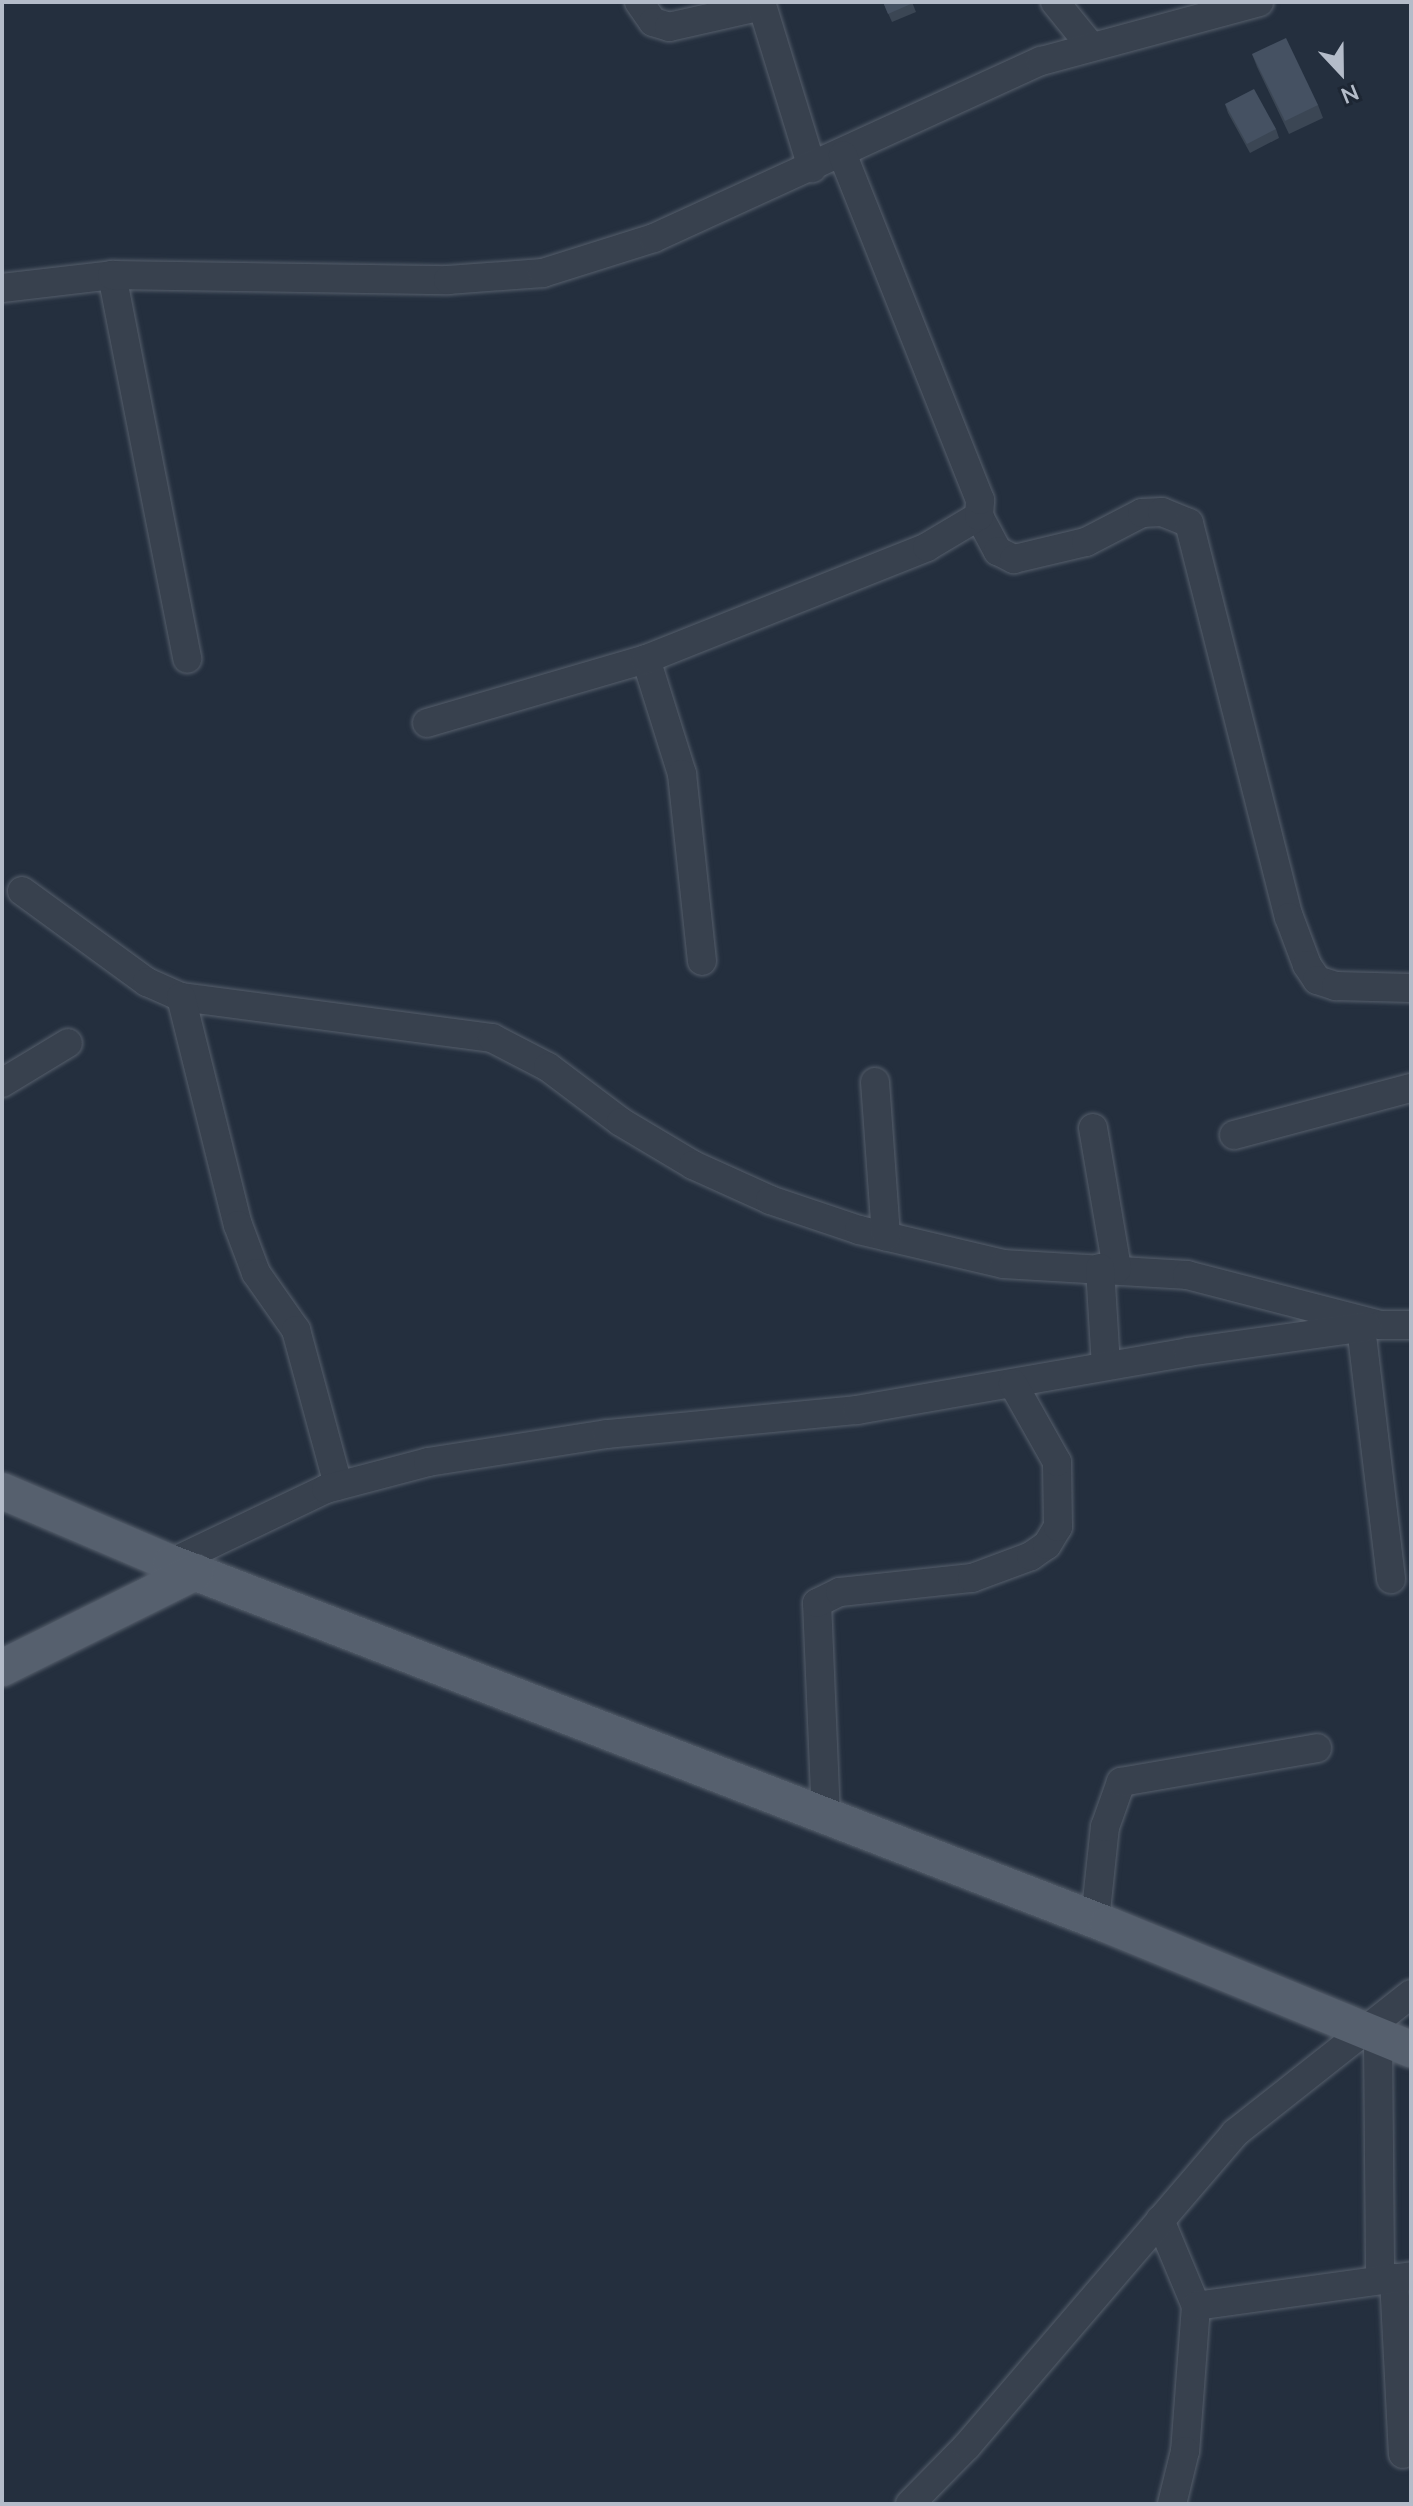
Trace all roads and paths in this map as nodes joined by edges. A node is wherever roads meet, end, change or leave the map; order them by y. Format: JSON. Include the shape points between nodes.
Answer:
{"nodes":[{"id":1,"x":639,"y":2,"type":"edge"},
{"id":2,"x":1055,"y":2,"type":"edge"},
{"id":3,"x":1259,"y":2,"type":"edge"},
{"id":4,"x":762,"y":4,"type":"edge"},
{"id":5,"x":1090,"y":45,"type":"junction"},
{"id":6,"x":843,"y":155,"type":"junction"},
{"id":7,"x":812,"y":168,"type":"junction"},
{"id":8,"x":112,"y":275,"type":"junction"},
{"id":9,"x":2,"y":288,"type":"edge"},
{"id":10,"x":979,"y":516,"type":"junction"},
{"id":11,"x":187,"y":659,"type":"dead end"},
{"id":12,"x":646,"y":659,"type":"junction"},
{"id":13,"x":427,"y":723,"type":"dead end"},
{"id":14,"x":22,"y":891,"type":"dead end"},
{"id":15,"x":702,"y":961,"type":"dead end"},
{"id":16,"x":1411,"y":988,"type":"edge"},
{"id":17,"x":181,"y":997,"type":"junction"},
{"id":18,"x":68,"y":1043,"type":"dead end"},
{"id":19,"x":875,"y":1082,"type":"dead end"},
{"id":20,"x":2,"y":1083,"type":"edge"},
{"id":21,"x":1411,"y":1088,"type":"edge"},
{"id":22,"x":1093,"y":1128,"type":"dead end"},
{"id":23,"x":1234,"y":1135,"type":"dead end"},
{"id":24,"x":886,"y":1237,"type":"junction"},
{"id":25,"x":1108,"y":1268,"type":"junction"},
{"id":26,"x":1411,"y":1325,"type":"edge"},
{"id":27,"x":1371,"y":1326,"type":"junction"},
{"id":28,"x":1106,"y":1366,"type":"junction"},
{"id":29,"x":1013,"y":1384,"type":"junction"},
{"id":30,"x":338,"y":1485,"type":"junction"},
{"id":31,"x":2,"y":1491,"type":"edge"},
{"id":32,"x":183,"y":1568,"type":"junction"},
{"id":33,"x":1391,"y":1579,"type":"dead end"},
{"id":34,"x":2,"y":1668,"type":"edge"},
{"id":35,"x":1317,"y":1748,"type":"dead end"},
{"id":36,"x":826,"y":1817,"type":"junction"},
{"id":37,"x":1095,"y":1920,"type":"junction"},
{"id":38,"x":1411,"y":1994,"type":"edge"},
{"id":39,"x":1384,"y":2039,"type":"edge"},
{"id":40,"x":1160,"y":2220,"type":"junction"},
{"id":41,"x":1395,"y":2278,"type":"edge"},
{"id":42,"x":1196,"y":2306,"type":"junction"},
{"id":43,"x":1403,"y":2454,"type":"dead end"},
{"id":44,"x":910,"y":2504,"type":"edge"},
{"id":45,"x":1172,"y":2504,"type":"edge"}],
"edges":[{"from":1,"to":4,"type":"street","via":[[653,22],[669,27]]},
{"from":2,"to":5,"type":"street"},
{"from":3,"to":5,"type":"street"},
{"from":4,"to":7,"type":"street"},
{"from":5,"to":6,"type":"street","via":[[1041,61]]},
{"from":6,"to":7,"type":"street"},
{"from":6,"to":10,"type":"street","via":[[980,500]]},
{"from":7,"to":8,"type":"street","via":[[640,243],[543,273],[448,280]]},
{"from":8,"to":9,"type":"street"},
{"from":8,"to":11,"type":"street"},
{"from":10,"to":12,"type":"street","via":[[927,547]]},
{"from":10,"to":16,"type":"street","via":[[998,551],[1014,559],[1086,542],[1142,513],[1162,512],[1189,523],[1289,917],[1307,965],[1317,980],[1336,986]]},
{"from":12,"to":13,"type":"street"},
{"from":12,"to":15,"type":"street","via":[[682,774]]},
{"from":14,"to":17,"type":"street","via":[[147,982]]},
{"from":17,"to":24,"type":"street","via":[[492,1038],[548,1067],[621,1122],[693,1165],[770,1200]]},
{"from":17,"to":30,"type":"street","via":[[238,1225],[256,1273],[296,1330]]},
{"from":18,"to":20,"type":"street"},
{"from":19,"to":24,"type":"street"},
{"from":21,"to":23,"type":"street"},
{"from":22,"to":25,"type":"street"},
{"from":24,"to":25,"type":"street","via":[[965,1258]]},
{"from":25,"to":27,"type":"street","via":[[1247,1287]]},
{"from":25,"to":28,"type":"street"},
{"from":26,"to":27,"type":"street"},
{"from":27,"to":28,"type":"street"},
{"from":27,"to":33,"type":"street"},
{"from":28,"to":29,"type":"street"},
{"from":29,"to":30,"type":"street","via":[[810,1417],[607,1434],[484,1451]]},
{"from":29,"to":36,"type":"street","via":[[1057,1462],[1058,1527],[1047,1545],[1031,1556],[972,1578],[840,1592],[817,1603]]},
{"from":30,"to":32,"type":"street"},
{"from":31,"to":32,"type":"main road"},
{"from":32,"to":34,"type":"main road"},
{"from":32,"to":36,"type":"main road"},
{"from":35,"to":37,"type":"street","via":[[1121,1782],[1105,1827]]},
{"from":36,"to":37,"type":"main road"},
{"from":37,"to":39,"type":"main road"},
{"from":38,"to":39,"type":"street"},
{"from":39,"to":40,"type":"street","via":[[1235,2133]]},
{"from":39,"to":41,"type":"street"},
{"from":40,"to":42,"type":"street"},
{"from":40,"to":44,"type":"street","via":[[967,2446]]},
{"from":41,"to":42,"type":"street"},
{"from":41,"to":43,"type":"street"},
{"from":42,"to":45,"type":"street","via":[[1185,2451]]}]}
